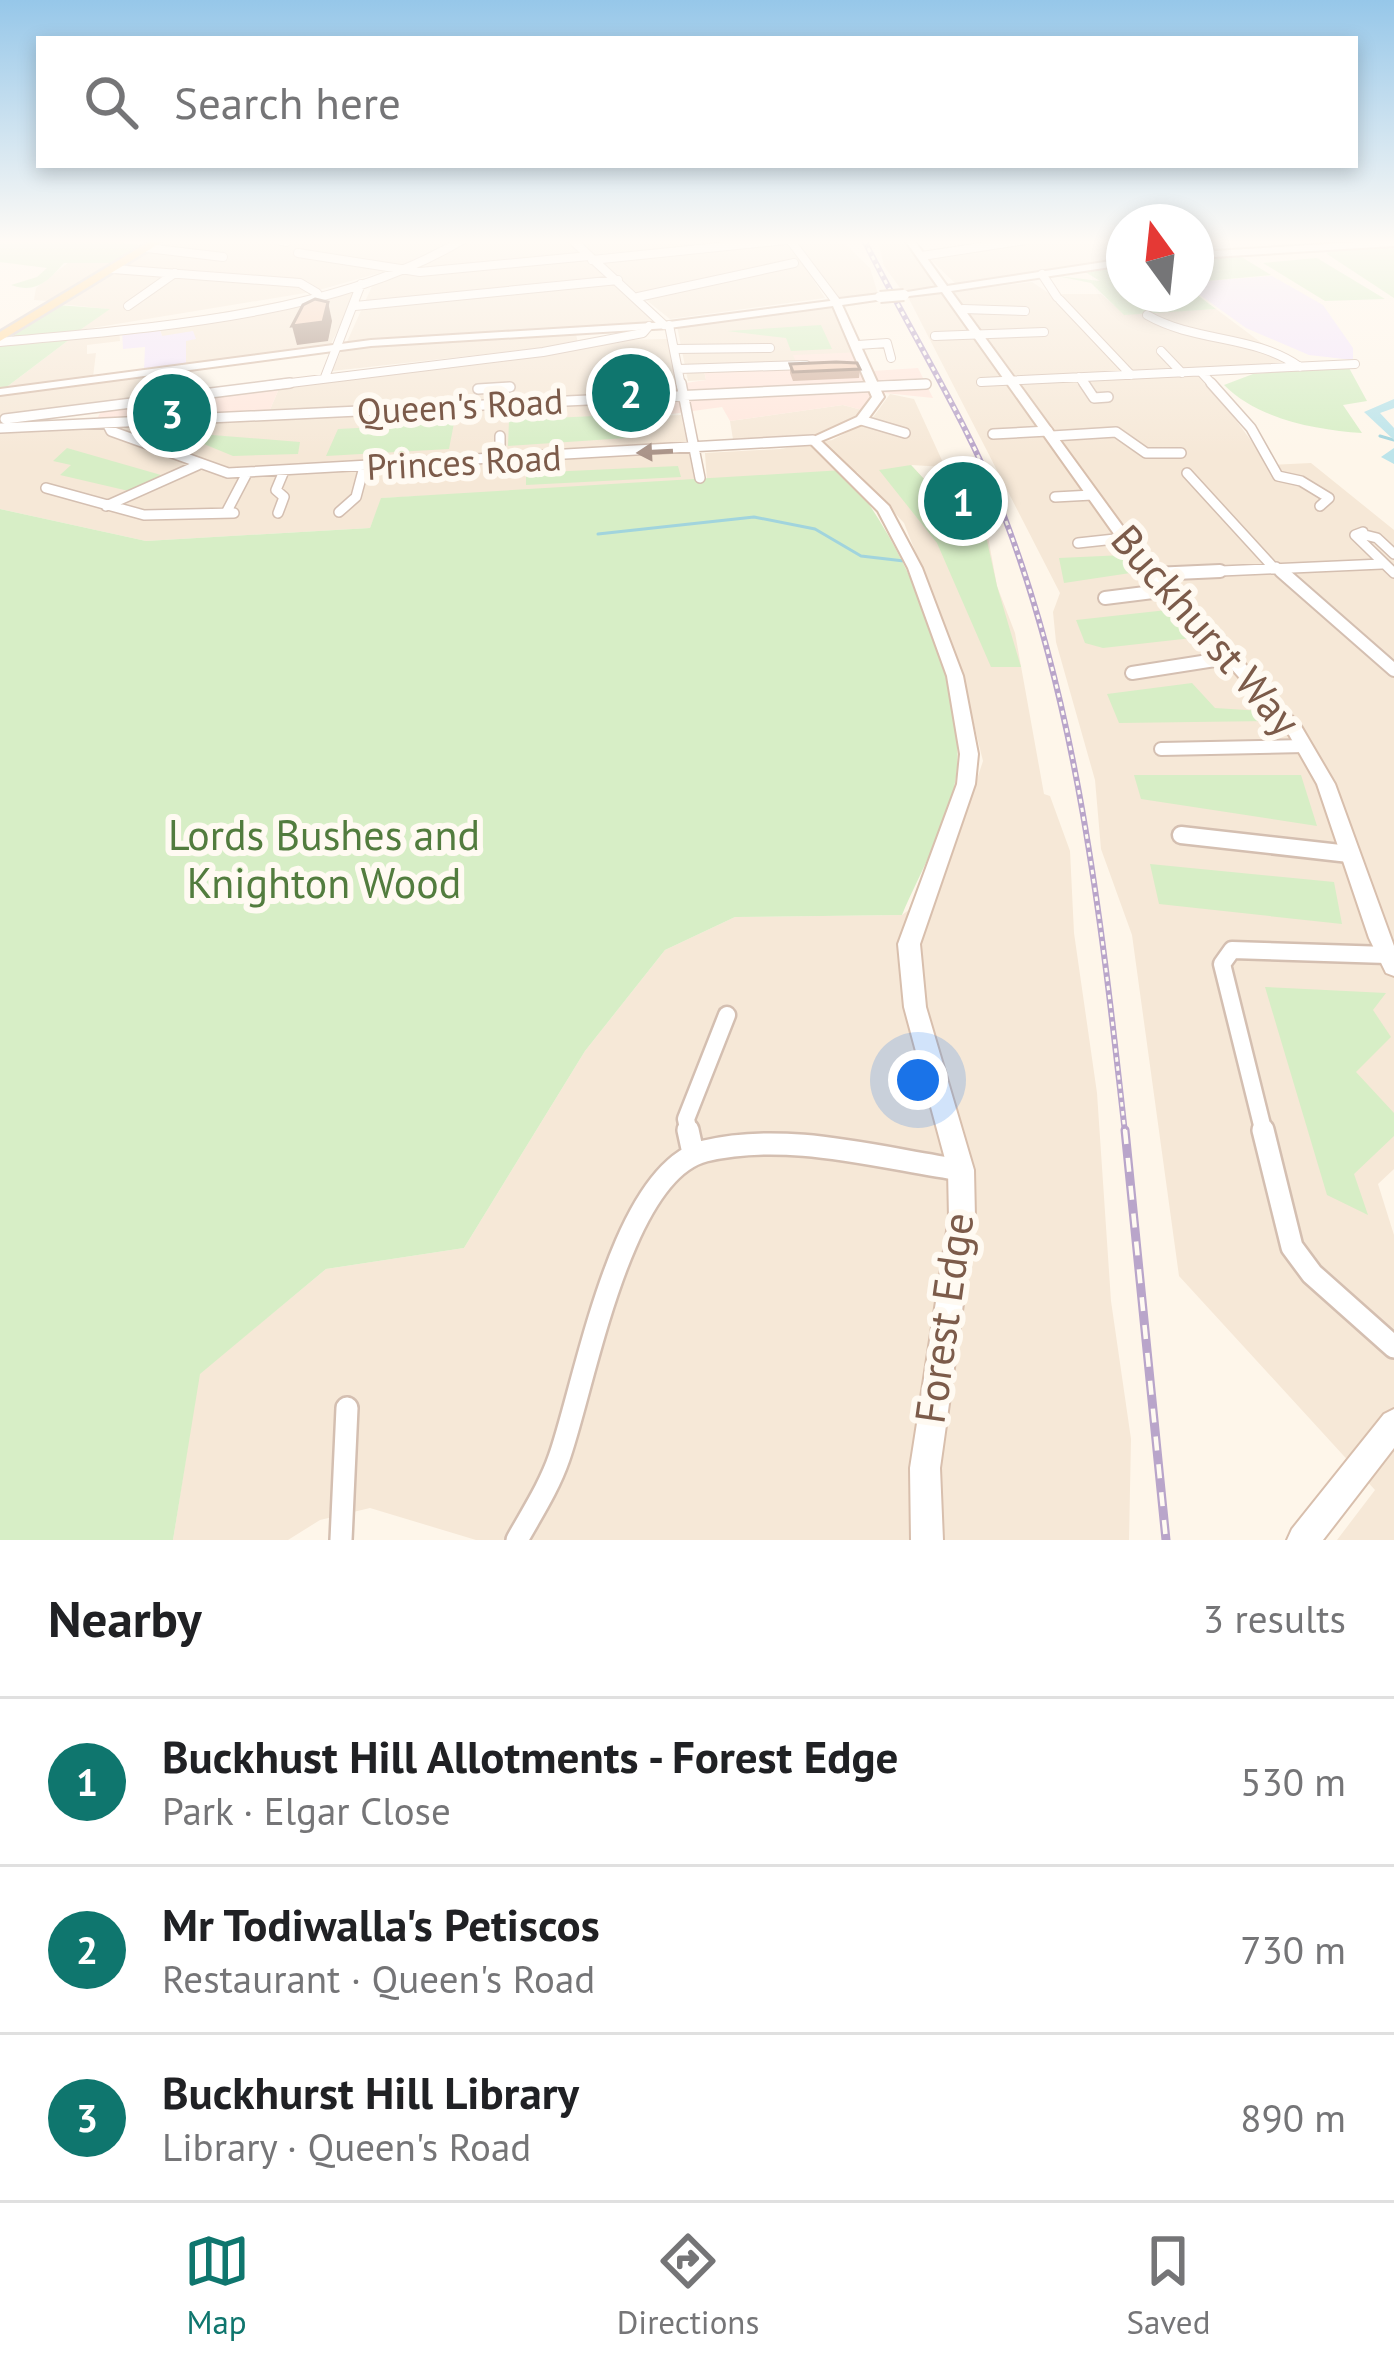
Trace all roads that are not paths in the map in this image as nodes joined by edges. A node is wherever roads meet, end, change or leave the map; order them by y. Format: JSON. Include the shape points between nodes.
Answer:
{"nodes":[{"id":1,"x":44,"y":312,"type":"edge"},
{"id":2,"x":213,"y":312,"type":"edge"},
{"id":3,"x":352,"y":312,"type":"edge"},
{"id":4,"x":653,"y":312,"type":"edge"},
{"id":5,"x":755,"y":312,"type":"edge"},
{"id":6,"x":841,"y":312,"type":"edge"},
{"id":7,"x":964,"y":312,"type":"edge"},
{"id":8,"x":981,"y":312,"type":"edge"},
{"id":9,"x":1018,"y":312,"type":"edge"},
{"id":10,"x":1071,"y":312,"type":"edge"},
{"id":11,"x":1203,"y":316,"type":"dead end"},
{"id":12,"x":1155,"y":319,"type":"dead end"},
{"id":13,"x":666,"y":325,"type":"junction"},
{"id":14,"x":649,"y":326,"type":"junction"},
{"id":15,"x":1014,"y":330,"type":"junction"},
{"id":16,"x":1043,"y":332,"type":"dead end"},
{"id":17,"x":1208,"y":332,"type":"junction"},
{"id":18,"x":981,"y":334,"type":"junction"},
{"id":19,"x":940,"y":338,"type":"dead end"},
{"id":20,"x":0,"y":340,"type":"edge"},
{"id":21,"x":858,"y":345,"type":"junction"},
{"id":22,"x":337,"y":347,"type":"junction"},
{"id":23,"x":771,"y":348,"type":"dead end"},
{"id":24,"x":1028,"y":348,"type":"dead end"},
{"id":25,"x":674,"y":349,"type":"junction"},
{"id":26,"x":1161,"y":351,"type":"dead end"},
{"id":27,"x":891,"y":358,"type":"dead end"},
{"id":28,"x":815,"y":364,"type":"edge"},
{"id":29,"x":1355,"y":364,"type":"dead end"},
{"id":30,"x":1300,"y":367,"type":"junction"},
{"id":31,"x":678,"y":369,"type":"junction"},
{"id":32,"x":1201,"y":372,"type":"junction"},
{"id":33,"x":1181,"y":373,"type":"junction"},
{"id":34,"x":1131,"y":375,"type":"junction"},
{"id":35,"x":325,"y":377,"type":"junction"},
{"id":36,"x":1079,"y":377,"type":"junction"},
{"id":37,"x":1013,"y":381,"type":"junction"},
{"id":38,"x":981,"y":382,"type":"dead end"},
{"id":39,"x":922,"y":384,"type":"dead end"},
{"id":40,"x":510,"y":387,"type":"dead end"},
{"id":41,"x":874,"y":388,"type":"junction"},
{"id":42,"x":0,"y":392,"type":"edge"},
{"id":43,"x":686,"y":397,"type":"junction"},
{"id":44,"x":1077,"y":398,"type":"dead end"},
{"id":45,"x":1094,"y":398,"type":"junction"},
{"id":46,"x":1108,"y":398,"type":"dead end"},
{"id":47,"x":489,"y":405,"type":"junction"},
{"id":48,"x":861,"y":420,"type":"junction"},
{"id":49,"x":107,"y":423,"type":"junction"},
{"id":50,"x":0,"y":424,"type":"edge"},
{"id":51,"x":1134,"y":431,"type":"dead end"},
{"id":52,"x":1116,"y":432,"type":"junction"},
{"id":53,"x":905,"y":433,"type":"dead end"},
{"id":54,"x":993,"y":434,"type":"dead end"},
{"id":55,"x":1050,"y":434,"type":"junction"},
{"id":56,"x":500,"y":436,"type":"dead end"},
{"id":57,"x":813,"y":440,"type":"junction"},
{"id":58,"x":694,"y":450,"type":"junction"},
{"id":59,"x":1181,"y":453,"type":"dead end"},
{"id":60,"x":500,"y":460,"type":"junction"},
{"id":61,"x":483,"y":461,"type":"junction"},
{"id":62,"x":198,"y":464,"type":"junction"},
{"id":63,"x":364,"y":467,"type":"junction"},
{"id":64,"x":284,"y":471,"type":"junction"},
{"id":65,"x":247,"y":473,"type":"junction"},
{"id":66,"x":1187,"y":473,"type":"dead end"},
{"id":67,"x":700,"y":478,"type":"dead end"},
{"id":68,"x":483,"y":479,"type":"dead end"},
{"id":69,"x":46,"y":488,"type":"dead end"},
{"id":70,"x":1092,"y":495,"type":"junction"},
{"id":71,"x":1055,"y":497,"type":"dead end"},
{"id":72,"x":106,"y":506,"type":"junction"},
{"id":73,"x":1320,"y":506,"type":"dead end"},
{"id":74,"x":339,"y":512,"type":"dead end"},
{"id":75,"x":278,"y":513,"type":"dead end"},
{"id":76,"x":1124,"y":538,"type":"junction"},
{"id":77,"x":1078,"y":543,"type":"dead end"},
{"id":78,"x":1394,"y":554,"type":"edge"},
{"id":79,"x":1382,"y":564,"type":"junction"},
{"id":80,"x":1275,"y":567,"type":"junction"},
{"id":81,"x":1394,"y":573,"type":"edge"},
{"id":82,"x":1153,"y":574,"type":"junction"},
{"id":83,"x":1168,"y":590,"type":"junction"},
{"id":84,"x":1105,"y":598,"type":"dead end"},
{"id":85,"x":1234,"y":657,"type":"junction"},
{"id":86,"x":1394,"y":670,"type":"edge"},
{"id":87,"x":1132,"y":673,"type":"dead end"},
{"id":88,"x":1305,"y":746,"type":"junction"},
{"id":89,"x":1161,"y":749,"type":"dead end"},
{"id":90,"x":1181,"y":836,"type":"dead end"},
{"id":91,"x":1349,"y":854,"type":"junction"},
{"id":92,"x":1391,"y":961,"type":"edge"},
{"id":93,"x":727,"y":1015,"type":"dead end"},
{"id":94,"x":693,"y":1153,"type":"junction"},
{"id":95,"x":961,"y":1170,"type":"junction"},
{"id":96,"x":1394,"y":1347,"type":"edge"},
{"id":97,"x":347,"y":1408,"type":"dead end"},
{"id":98,"x":1394,"y":1424,"type":"edge"},
{"id":99,"x":341,"y":1540,"type":"edge"},
{"id":100,"x":517,"y":1540,"type":"edge"},
{"id":101,"x":927,"y":1540,"type":"edge"},
{"id":102,"x":1303,"y":1540,"type":"edge"}],
"edges":[{"from":1,"to":20,"type":"main road"},
{"from":2,"to":20,"type":"street"},
{"from":3,"to":22,"type":"street"},
{"from":4,"to":13,"type":"street"},
{"from":5,"to":13,"type":"street"},
{"from":6,"to":21,"type":"street"},
{"from":7,"to":18,"type":"street","name":"Buckhurst Way"},
{"from":8,"to":9,"type":"street"},
{"from":10,"to":34,"type":"street"},
{"from":11,"to":17,"type":"street"},
{"from":12,"to":17,"type":"street"},
{"from":13,"to":14,"type":"street"},
{"from":13,"to":25,"type":"street"},
{"from":14,"to":22,"type":"street"},
{"from":14,"to":35,"type":"street","via":[[543,352]]},
{"from":15,"to":16,"type":"street"},
{"from":15,"to":18,"type":"street"},
{"from":15,"to":24,"type":"street"},
{"from":17,"to":30,"type":"street","via":[[1271,346]]},
{"from":18,"to":19,"type":"street"},
{"from":18,"to":37,"type":"street","name":"Buckhurst Way"},
{"from":21,"to":27,"type":"street","via":[[887,344]]},
{"from":21,"to":41,"type":"street","via":[[858,363]]},
{"from":22,"to":35,"type":"street"},
{"from":22,"to":42,"type":"street"},
{"from":23,"to":25,"type":"street"},
{"from":25,"to":31,"type":"street"},
{"from":26,"to":33,"type":"street"},
{"from":28,"to":31,"type":"street"},
{"from":29,"to":30,"type":"street"},
{"from":30,"to":32,"type":"street"},
{"from":31,"to":43,"type":"street"},
{"from":32,"to":33,"type":"street"},
{"from":32,"to":73,"type":"street","via":[[1251,428],[1278,476],[1329,498]]},
{"from":33,"to":34,"type":"street"},
{"from":34,"to":36,"type":"street"},
{"from":35,"to":50,"type":"street"},
{"from":36,"to":37,"type":"street"},
{"from":36,"to":45,"type":"street"},
{"from":37,"to":38,"type":"street"},
{"from":37,"to":55,"type":"street","name":"Buckhurst Way"},
{"from":39,"to":41,"type":"street","name":"Queen's Road"},
{"from":40,"to":47,"type":"street","via":[[483,389]]},
{"from":41,"to":43,"type":"street","name":"Queen's Road"},
{"from":41,"to":48,"type":"street","via":[[878,397]]},
{"from":43,"to":47,"type":"street","name":"Queen's Road"},
{"from":43,"to":58,"type":"street"},
{"from":44,"to":45,"type":"street"},
{"from":45,"to":46,"type":"street"},
{"from":47,"to":49,"type":"street","name":"Queen's Road"},
{"from":48,"to":53,"type":"street"},
{"from":48,"to":57,"type":"street","name":"Princes Road"},
{"from":49,"to":50,"type":"street","name":"Queen's Road"},
{"from":49,"to":62,"type":"street","name":"Princes Road"},
{"from":51,"to":52,"type":"street"},
{"from":52,"to":55,"type":"street"},
{"from":52,"to":59,"type":"street","via":[[1136,452]]},
{"from":54,"to":55,"type":"street"},
{"from":55,"to":70,"type":"street","name":"Buckhurst Way"},
{"from":56,"to":60,"type":"street"},
{"from":57,"to":58,"type":"street","name":"Princes Road"},
{"from":57,"to":95,"type":"street","name":"Forest Edge","via":[[884,509],[943,634],[965,723],[966,784],[909,944],[916,1007]]},
{"from":58,"to":60,"type":"street","name":"Princes Road","one_way":true},
{"from":58,"to":67,"type":"street"},
{"from":60,"to":61,"type":"street","name":"Princes Road"},
{"from":61,"to":63,"type":"street","name":"Princes Road"},
{"from":61,"to":68,"type":"street"},
{"from":62,"to":65,"type":"street","name":"Princes Road"},
{"from":62,"to":72,"type":"street"},
{"from":63,"to":64,"type":"street","name":"Princes Road"},
{"from":63,"to":74,"type":"street","via":[[356,497]]},
{"from":64,"to":65,"type":"street","name":"Princes Road"},
{"from":64,"to":75,"type":"street"},
{"from":65,"to":72,"type":"street","via":[[230,513],[162,516]]},
{"from":66,"to":80,"type":"street"},
{"from":69,"to":72,"type":"street"},
{"from":70,"to":71,"type":"street"},
{"from":70,"to":76,"type":"street","name":"Buckhurst Way"},
{"from":76,"to":77,"type":"street"},
{"from":76,"to":82,"type":"street","name":"Buckhurst Way"},
{"from":78,"to":79,"type":"street","via":[[1377,538],[1355,535]]},
{"from":79,"to":80,"type":"street"},
{"from":79,"to":81,"type":"street"},
{"from":80,"to":82,"type":"street"},
{"from":80,"to":86,"type":"street"},
{"from":82,"to":83,"type":"street","name":"Buckhurst Way"},
{"from":83,"to":84,"type":"street"},
{"from":83,"to":85,"type":"street","name":"Buckhurst Way"},
{"from":85,"to":87,"type":"street"},
{"from":85,"to":88,"type":"street","name":"Buckhurst Way"},
{"from":88,"to":89,"type":"street"},
{"from":88,"to":91,"type":"street","name":"Buckhurst Way"},
{"from":90,"to":91,"type":"street"},
{"from":91,"to":92,"type":"street","name":"Buckhurst Way"},
{"from":92,"to":96,"type":"street","via":[[1254,948],[1232,950],[1222,964],[1292,1247]]},
{"from":93,"to":94,"type":"street","via":[[686,1119]]},
{"from":94,"to":95,"type":"street","via":[[748,1143]]},
{"from":94,"to":100,"type":"street","via":[[665,1174],[633,1224],[558,1462]]},
{"from":95,"to":101,"type":"street","name":"Forest Edge","via":[[962,1218],[925,1468]]},
{"from":97,"to":99,"type":"street"},
{"from":98,"to":102,"type":"street"}]}
